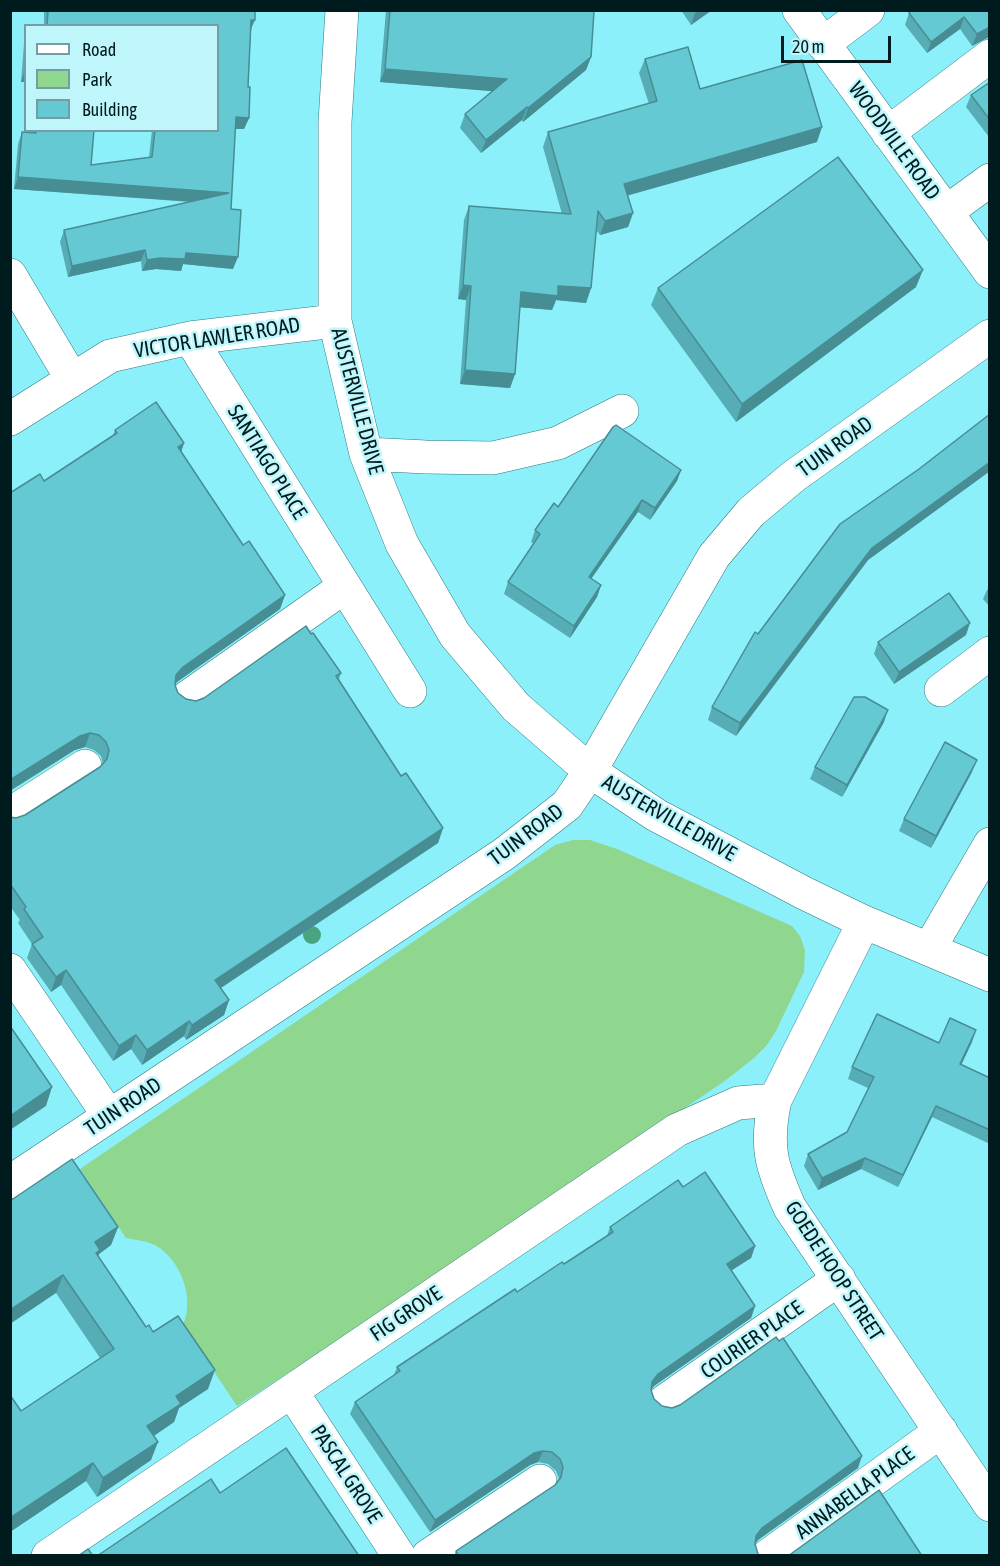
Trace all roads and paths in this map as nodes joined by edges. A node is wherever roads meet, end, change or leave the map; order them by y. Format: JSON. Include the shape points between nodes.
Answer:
{"nodes":[{"id":1,"x":342,"y":10,"type":"edge"},
{"id":2,"x":799,"y":10,"type":"edge"},
{"id":3,"x":868,"y":10,"type":"edge"},
{"id":4,"x":823,"y":44,"type":"junction"},
{"id":5,"x":990,"y":56,"type":"edge"},
{"id":6,"x":888,"y":133,"type":"junction"},
{"id":7,"x":990,"y":180,"type":"edge"},
{"id":8,"x":946,"y":212,"type":"junction"},
{"id":9,"x":990,"y":272,"type":"edge"},
{"id":10,"x":10,"y":275,"type":"edge"},
{"id":11,"x":335,"y":321,"type":"junction"},
{"id":12,"x":990,"y":336,"type":"edge"},
{"id":13,"x":190,"y":338,"type":"junction"},
{"id":14,"x":72,"y":379,"type":"junction"},
{"id":15,"x":622,"y":411,"type":"dead end"},
{"id":16,"x":10,"y":419,"type":"edge"},
{"id":17,"x":366,"y":454,"type":"junction"},
{"id":18,"x":344,"y":587,"type":"junction"},
{"id":19,"x":990,"y":653,"type":"edge"},
{"id":20,"x":941,"y":690,"type":"dead end"},
{"id":21,"x":410,"y":691,"type":"dead end"},
{"id":22,"x":188,"y":696,"type":"dead end"},
{"id":23,"x":85,"y":766,"type":"dead end"},
{"id":24,"x":590,"y":771,"type":"junction"},
{"id":25,"x":10,"y":814,"type":"edge"},
{"id":26,"x":990,"y":844,"type":"edge"},
{"id":27,"x":864,"y":922,"type":"junction"},
{"id":28,"x":929,"y":949,"type":"junction"},
{"id":29,"x":10,"y":970,"type":"edge"},
{"id":30,"x":990,"y":975,"type":"edge"},
{"id":31,"x":775,"y":1100,"type":"junction"},
{"id":32,"x":109,"y":1116,"type":"junction"},
{"id":33,"x":10,"y":1182,"type":"edge"},
{"id":34,"x":839,"y":1279,"type":"junction"},
{"id":35,"x":292,"y":1392,"type":"junction"},
{"id":36,"x":665,"y":1401,"type":"dead end"},
{"id":37,"x":941,"y":1431,"type":"junction"},
{"id":38,"x":540,"y":1481,"type":"dead end"},
{"id":39,"x":990,"y":1505,"type":"edge"},
{"id":40,"x":769,"y":1555,"type":"edge"},
{"id":41,"x":48,"y":1556,"type":"edge"},
{"id":42,"x":399,"y":1556,"type":"edge"},
{"id":43,"x":428,"y":1556,"type":"edge"}],
"edges":[{"from":1,"to":11,"type":"street","name":"AUSTERVILLE DRIVE","via":[[335,122]]},
{"from":2,"to":4,"type":"street","name":"WOODVILLE ROAD"},
{"from":3,"to":4,"type":"street"},
{"from":4,"to":6,"type":"street","name":"WOODVILLE ROAD"},
{"from":5,"to":6,"type":"street"},
{"from":6,"to":8,"type":"street","name":"WOODVILLE ROAD"},
{"from":7,"to":8,"type":"street"},
{"from":8,"to":9,"type":"street","name":"WOODVILLE ROAD"},
{"from":10,"to":14,"type":"street"},
{"from":11,"to":13,"type":"street","name":"VICTOR LAWLER ROAD"},
{"from":11,"to":17,"type":"street","name":"AUSTERVILLE DRIVE"},
{"from":12,"to":24,"type":"street","name":"TUIN ROAD","via":[[794,476],[751,512],[714,556]]},
{"from":13,"to":14,"type":"street","name":"VICTOR LAWLER ROAD","via":[[110,356]]},
{"from":13,"to":18,"type":"street","name":"SANTIAGO PLACE"},
{"from":14,"to":16,"type":"street","name":"VICTOR LAWLER ROAD"},
{"from":15,"to":17,"type":"street","via":[[558,443],[493,458]]},
{"from":17,"to":24,"type":"street","name":"AUSTERVILLE DRIVE","via":[[402,544],[455,634],[516,707]]},
{"from":18,"to":21,"type":"street","name":"SANTIAGO PLACE"},
{"from":18,"to":22,"type":"street"},
{"from":19,"to":20,"type":"street"},
{"from":23,"to":25,"type":"street"},
{"from":24,"to":27,"type":"street","name":"AUSTERVILLE DRIVE","via":[[665,820]]},
{"from":24,"to":32,"type":"street","name":"TUIN ROAD","via":[[567,805],[504,854]]},
{"from":26,"to":28,"type":"street"},
{"from":27,"to":28,"type":"street","name":"AUSTERVILLE DRIVE"},
{"from":27,"to":31,"type":"street","name":"GOEDE HOOP STREET"},
{"from":28,"to":30,"type":"street","name":"AUSTERVILLE DRIVE"},
{"from":29,"to":32,"type":"street"},
{"from":31,"to":34,"type":"street","name":"GOEDE HOOP STREET","via":[[770,1140],[773,1168],[790,1208]]},
{"from":31,"to":35,"type":"street","name":"FIG GROVE","via":[[738,1103],[677,1130]]},
{"from":32,"to":33,"type":"street","name":"TUIN ROAD"},
{"from":34,"to":36,"type":"street","name":"COURIER PLACE"},
{"from":34,"to":37,"type":"street","name":"GOEDE HOOP STREET"},
{"from":35,"to":41,"type":"street","name":"FIG GROVE"},
{"from":35,"to":42,"type":"street","name":"PASCAL GROVE"},
{"from":37,"to":39,"type":"street","name":"GOEDE HOOP STREET"},
{"from":37,"to":40,"type":"street","name":"ANNABELLA PLACE"},
{"from":38,"to":43,"type":"street"}]}
